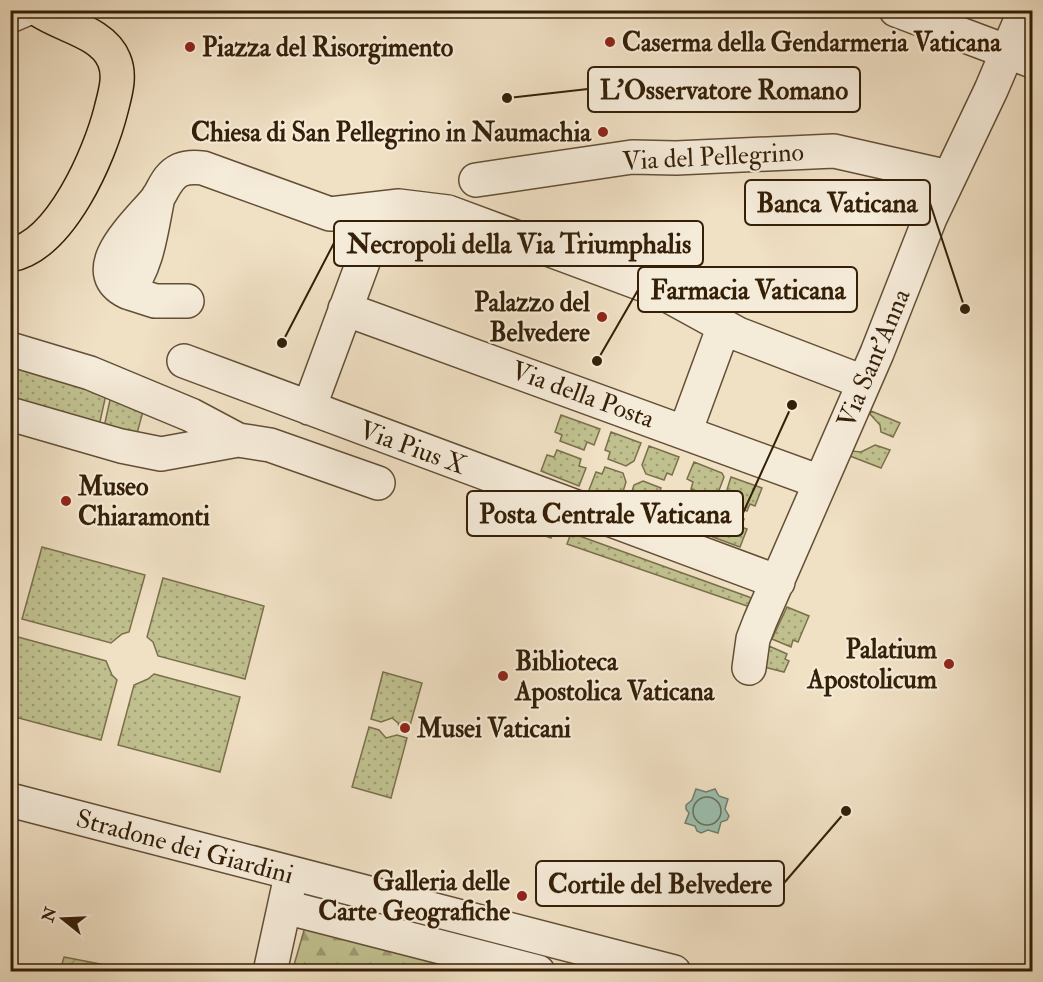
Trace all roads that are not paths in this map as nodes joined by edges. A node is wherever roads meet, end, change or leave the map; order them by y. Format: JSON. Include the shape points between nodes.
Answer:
{"nodes":[{"id":1,"x":24,"y":10,"type":"edge"},
{"id":2,"x":39,"y":10,"type":"edge"},
{"id":3,"x":896,"y":10,"type":"edge"},
{"id":4,"x":1024,"y":10,"type":"edge"},
{"id":5,"x":10,"y":16,"type":"edge"},
{"id":6,"x":1020,"y":56,"type":"edge"},
{"id":7,"x":949,"y":177,"type":"junction"},
{"id":8,"x":476,"y":180,"type":"dead end"},
{"id":9,"x":383,"y":208,"type":"junction"},
{"id":10,"x":10,"y":255,"type":"edge"},
{"id":11,"x":187,"y":301,"type":"dead end"},
{"id":12,"x":345,"y":309,"type":"junction"},
{"id":13,"x":724,"y":326,"type":"junction"},
{"id":14,"x":10,"y":349,"type":"edge"},
{"id":15,"x":184,"y":362,"type":"dead end"},
{"id":16,"x":863,"y":382,"type":"junction"},
{"id":17,"x":309,"y":408,"type":"junction"},
{"id":18,"x":10,"y":414,"type":"edge"},
{"id":19,"x":685,"y":432,"type":"junction"},
{"id":20,"x":238,"y":440,"type":"junction"},
{"id":21,"x":820,"y":482,"type":"junction"},
{"id":22,"x":378,"y":483,"type":"dead end"},
{"id":23,"x":778,"y":582,"type":"junction"},
{"id":24,"x":749,"y":668,"type":"dead end"},
{"id":25,"x":10,"y":800,"type":"edge"},
{"id":26,"x":292,"y":874,"type":"junction"},
{"id":27,"x":285,"y":907,"type":"junction"},
{"id":28,"x":270,"y":972,"type":"edge"},
{"id":29,"x":538,"y":972,"type":"edge"},
{"id":30,"x":674,"y":972,"type":"edge"}],
"edges":[{"from":1,"to":5,"type":"street"},
{"from":2,"to":10,"type":"main road","via":[[103,45],[114,58],[118,80],[103,140],[74,198],[42,238],[29,249]]},
{"from":3,"to":6,"type":"street"},
{"from":4,"to":6,"type":"street","name":"Via Sant'Anna"},
{"from":6,"to":7,"type":"street","name":"Via Sant'Anna"},
{"from":7,"to":8,"type":"street","name":"Via del Pellegrino","via":[[834,151],[632,157]]},
{"from":7,"to":16,"type":"street","name":"Via Sant'Anna"},
{"from":9,"to":11,"type":"street","via":[[330,214],[202,168],[180,170],[172,175],[158,197],[144,264],[127,292],[154,301]]},
{"from":9,"to":12,"type":"street"},
{"from":9,"to":13,"type":"street","via":[[409,206],[448,212],[658,290]]},
{"from":12,"to":17,"type":"street"},
{"from":12,"to":19,"type":"street","name":"Via della Posta"},
{"from":13,"to":16,"type":"street"},
{"from":13,"to":19,"type":"street"},
{"from":14,"to":20,"type":"street","via":[[90,373]]},
{"from":15,"to":17,"type":"street","name":"Via Pius X"},
{"from":16,"to":21,"type":"street","name":"Via Sant'Anna"},
{"from":17,"to":23,"type":"street","name":"Via Pius X"},
{"from":18,"to":20,"type":"street","via":[[161,454]]},
{"from":19,"to":21,"type":"street","name":"Via della Posta"},
{"from":20,"to":22,"type":"street","via":[[270,445]]},
{"from":21,"to":23,"type":"street","name":"Via Sant'Anna"},
{"from":23,"to":24,"type":"street","name":"Via Sant'Anna","via":[[753,639]]},
{"from":25,"to":26,"type":"street","name":"Stradone dei Giardini"},
{"from":26,"to":27,"type":"street"},
{"from":26,"to":30,"type":"street","name":"Stradone dei Giardini"},
{"from":27,"to":28,"type":"street"},
{"from":27,"to":29,"type":"street"}]}
